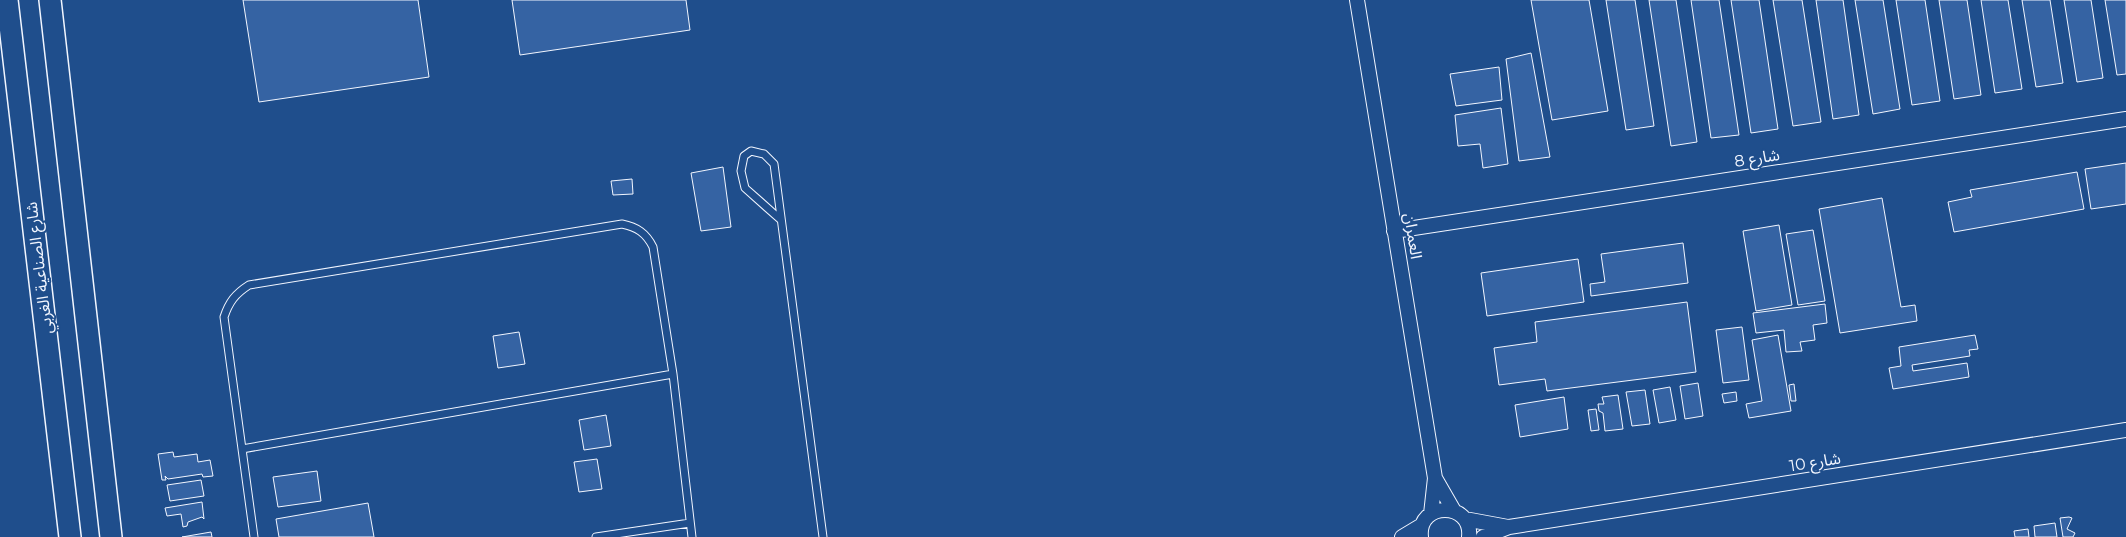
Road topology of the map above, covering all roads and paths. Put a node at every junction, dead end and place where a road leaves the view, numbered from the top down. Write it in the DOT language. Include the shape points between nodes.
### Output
graph roads {
  1 [pos="7,0"];
  2 [pos="50,0"];
  3 [pos="1357,0"];
  4 [pos="2126,119"];
  5 [pos="781,220"];
  6 [pos="1394,231"];
  7 [pos="673,374"];
  8 [pos="2126,430"];
  9 [pos="242,450"];
  10 [pos="1434,478"];
  11 [pos="1431,514"];
  12 [pos="1460,515"];
  13 [pos="690,523"];
  14 [pos="1509,527"];
  15 [pos="1422,531"];
  16 [pos="70,537"];
  17 [pos="112,537"];
  18 [pos="254,537"];
  19 [pos="596,537"];
  20 [pos="692,537"];
  21 [pos="823,537"];
  22 [pos="1402,537"];
  23 [pos="1469,537"];
  24 [pos="1483,537"];
  1 -- 16 [label="main road, شارع الصناعية الغربي"];
  2 -- 17 [label="main road"];
  3 -- 6 [label="street, العمران"];
  4 -- 6 [label="street, شارع 8"];
  5 -- 5 [label="lane" via="774,164 764,154 751,151 744,156 741,171 745,188"];
  5 -- 21 [label="lane"];
  6 -- 10 [label="street, العمران"];
  7 -- 9 [label="lane"];
  7 -- 9 [label="lane" via="653,247 648,238 632,226 622,224 249,285 237,293 224,317"];
  7 -- 13 [label="lane"];
  8 -- 14 [label="street, شارع 10"];
  9 -- 18 [label="lane"];
  10 -- 11 [label="street, العمران"];
  10 -- 12 [label="street, العمران"];
  11 -- 12 [label="street, شارع 10" via="1446,510"];
  11 -- 15 [label="street"];
  12 -- 14 [label="street, شارع 10"];
  12 -- 23 [label="street, العمران" via="1470,530"];
  13 -- 19 [label="lane"];
  13 -- 20 [label="lane"];
  14 -- 24 [label="street, شارع 10"];
  15 -- 22 [label="street"];
}
